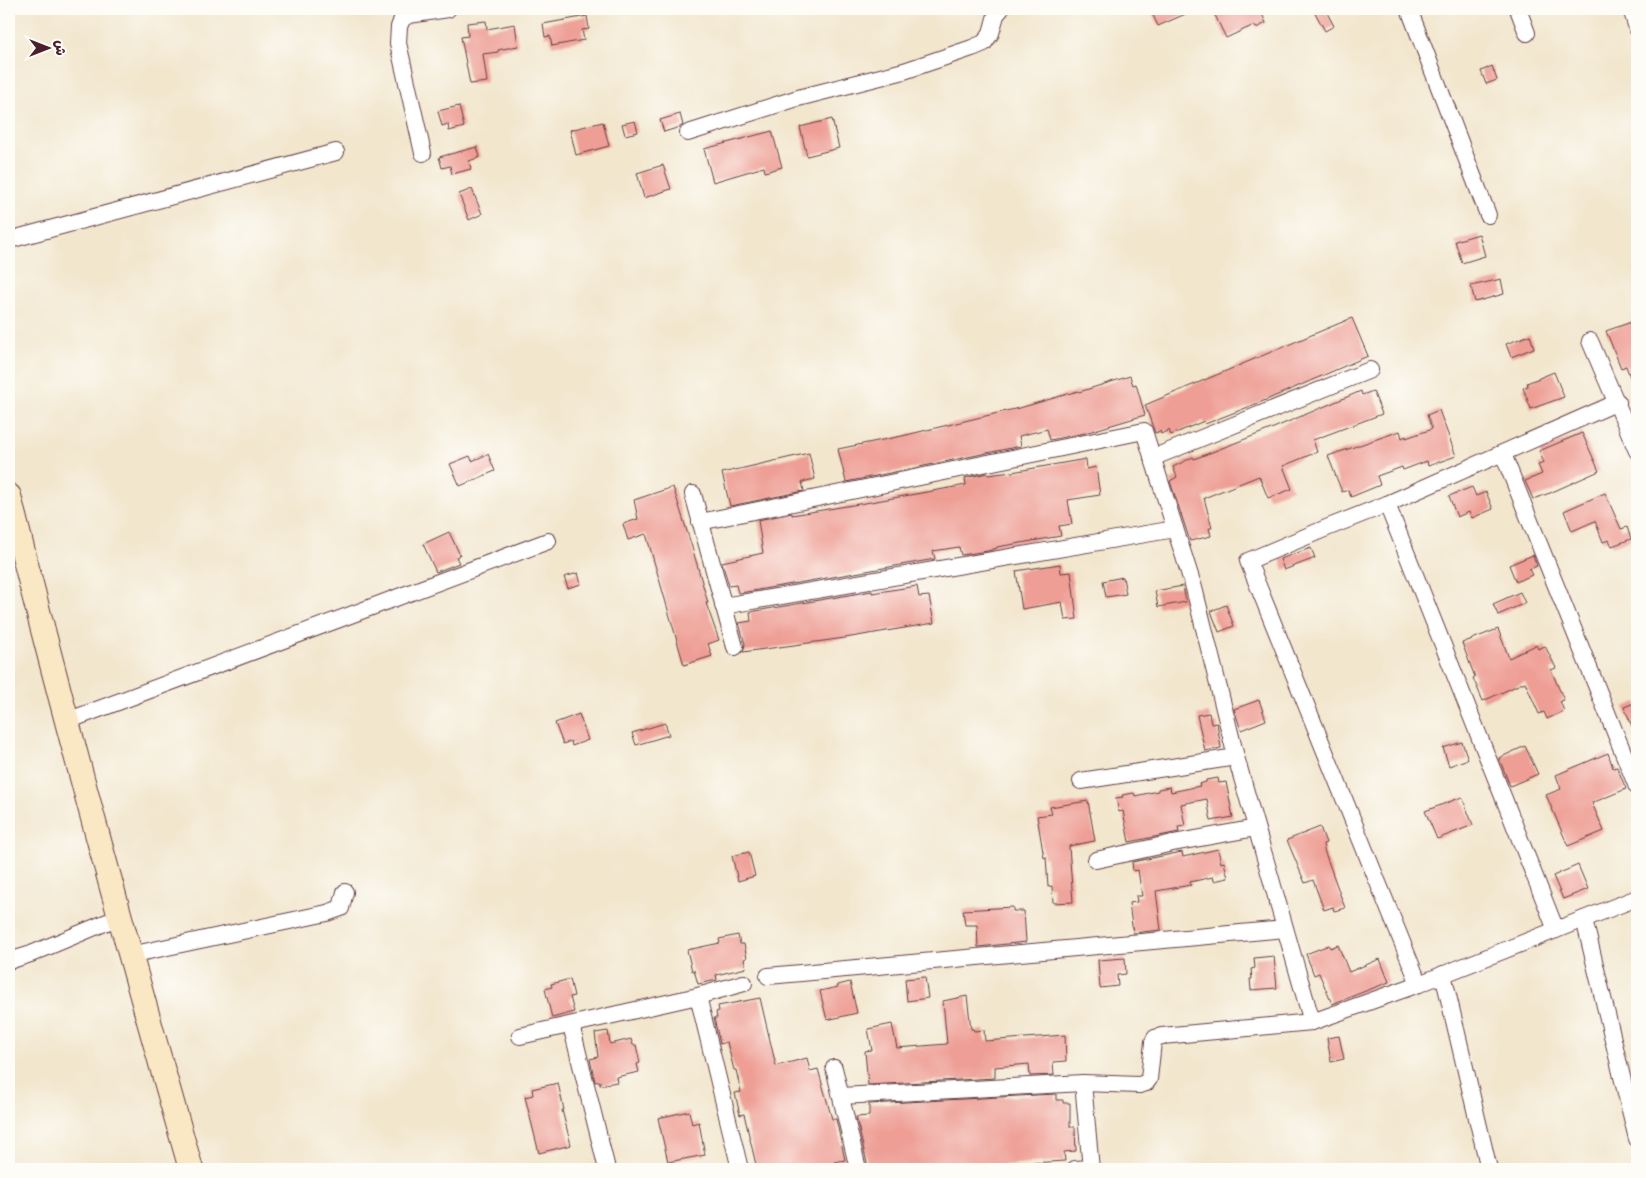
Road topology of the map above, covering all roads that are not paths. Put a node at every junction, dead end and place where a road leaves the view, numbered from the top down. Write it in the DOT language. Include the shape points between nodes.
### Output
graph roads {
  1 [pos="448,9"];
  2 [pos="1001,9"];
  3 [pos="1408,9"];
  4 [pos="1518,9"];
  5 [pos="1631,9"];
  6 [pos="1637,28"];
  7 [pos="1527,33"];
  8 [pos="688,133"];
  9 [pos="336,152"];
  10 [pos="423,153"];
  11 [pos="1488,215"];
  12 [pos="9,240"];
  13 [pos="1590,341"];
  14 [pos="1370,370"];
  15 [pos="1618,402"];
  16 [pos="1637,451"];
  17 [pos="1503,454"];
  18 [pos="1152,458"];
  19 [pos="692,494"];
  20 [pos="9,496"];
  21 [pos="1387,504"];
  22 [pos="700,522"];
  23 [pos="1175,529"];
  24 [pos="548,541"];
  25 [pos="724,606"];
  26 [pos="735,647"];
  27 [pos="67,721"];
  28 [pos="1236,757"];
  29 [pos="1081,781"];
  30 [pos="1637,787"];
  31 [pos="1256,828"];
  32 [pos="1096,860"];
  33 [pos="345,892"];
  34 [pos="1637,898"];
  35 [pos="119,917"];
  36 [pos="1584,919"];
  37 [pos="1285,929"];
  38 [pos="1556,930"];
  39 [pos="130,955"];
  40 [pos="9,961"];
  41 [pos="1443,974"];
  42 [pos="768,976"];
  43 [pos="744,983"];
  44 [pos="1419,984"];
  45 [pos="698,996"];
  46 [pos="1312,1022"];
  47 [pos="571,1024"];
  48 [pos="520,1036"];
  49 [pos="834,1068"];
  50 [pos="1083,1083"];
  51 [pos="840,1096"];
  52 [pos="1637,1139"];
  53 [pos="191,1169"];
  54 [pos="607,1169"];
  55 [pos="740,1169"];
  56 [pos="858,1169"];
  57 [pos="1086,1169"];
  58 [pos="1489,1169"];
  1 -- 10 [label="street" via="409,15 402,19 399,27 398,43"];
  2 -- 8 [label="street" via="984,43 972,48 904,71 798,98"];
  3 -- 11 [label="street"];
  4 -- 7 [label="street"];
  5 -- 6 [label="street"];
  9 -- 12 [label="street"];
  13 -- 15 [label="street"];
  14 -- 18 [label="street"];
  15 -- 16 [label="street"];
  15 -- 17 [label="street"];
  17 -- 21 [label="street"];
  17 -- 30 [label="street"];
  18 -- 22 [label="street" via="1144,432"];
  18 -- 23 [label="street"];
  19 -- 22 [label="street"];
  20 -- 27 [label="main road"];
  21 -- 38 [label="street"];
  21 -- 44 [label="street" via="1248,561"];
  22 -- 25 [label="street"];
  23 -- 25 [label="street"];
  23 -- 28 [label="street" via="1194,588"];
  24 -- 27 [label="street"];
  25 -- 26 [label="street"];
  27 -- 35 [label="main road"];
  28 -- 29 [label="street"];
  28 -- 31 [label="street"];
  31 -- 32 [label="street"];
  31 -- 37 [label="street"];
  33 -- 39 [label="street" via="341,908 327,913"];
  34 -- 36 [label="street"];
  35 -- 39 [label="main road"];
  35 -- 40 [label="street"];
  36 -- 38 [label="street"];
  36 -- 52 [label="street"];
  37 -- 42 [label="street"];
  37 -- 46 [label="street"];
  38 -- 41 [label="street"];
  39 -- 53 [label="main road"];
  41 -- 44 [label="street"];
  41 -- 58 [label="street"];
  43 -- 45 [label="street"];
  44 -- 46 [label="street"];
  45 -- 47 [label="street"];
  45 -- 55 [label="street"];
  46 -- 50 [label="street" via="1162,1036 1153,1042 1146,1083"];
  47 -- 48 [label="street"];
  47 -- 54 [label="street"];
  49 -- 51 [label="street"];
  50 -- 51 [label="street"];
  50 -- 57 [label="street"];
  51 -- 56 [label="street"];
}
